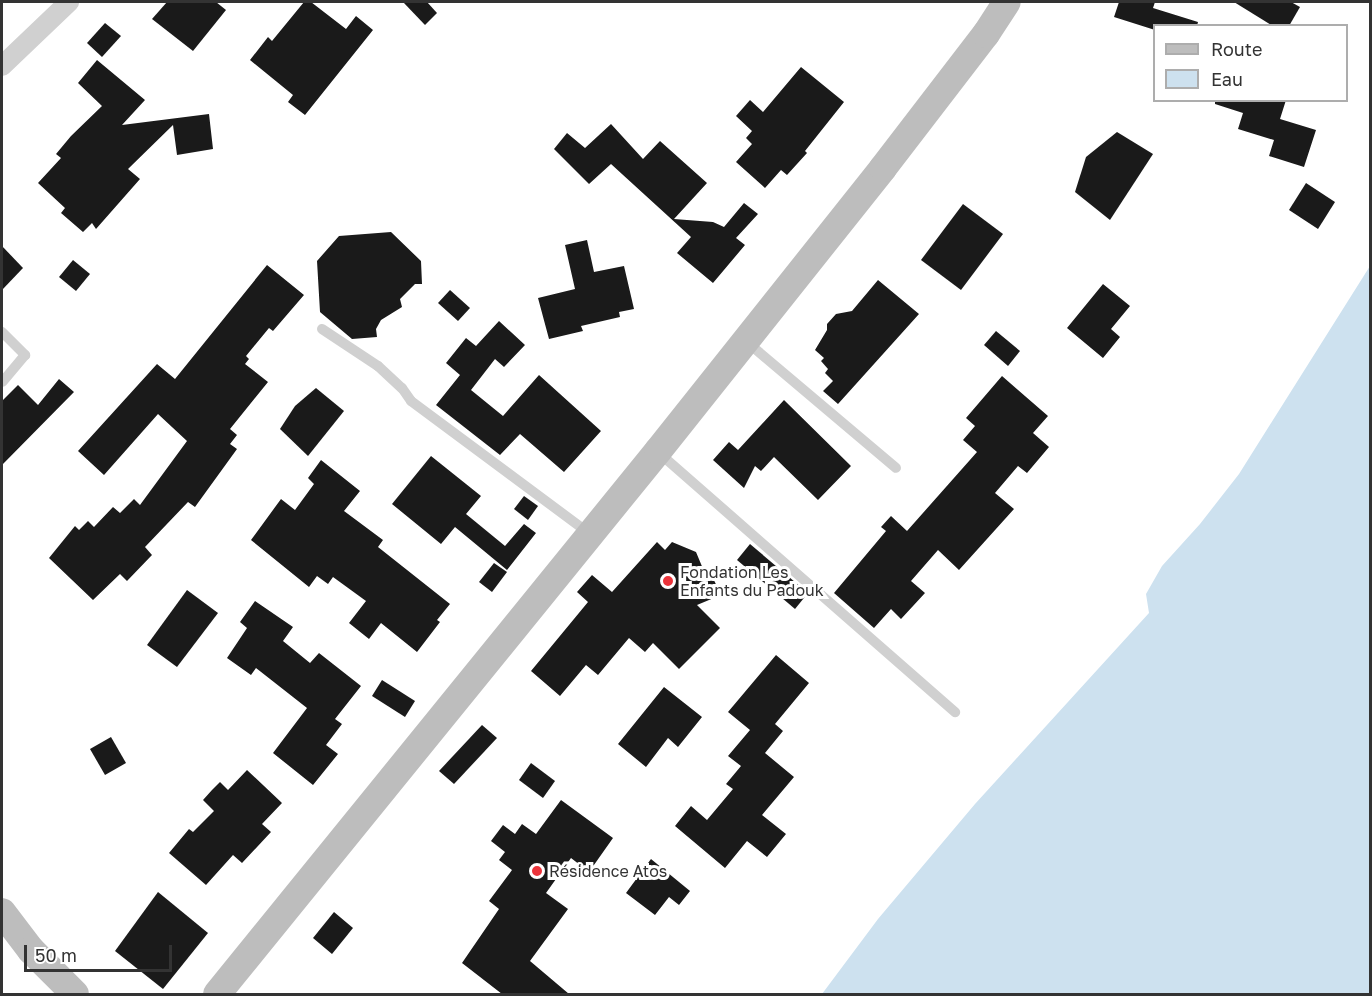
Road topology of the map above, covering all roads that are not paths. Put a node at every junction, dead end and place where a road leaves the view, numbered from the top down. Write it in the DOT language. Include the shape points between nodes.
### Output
graph roads {
  1 [pos="69,2"];
  2 [pos="1007,2"];
  3 [pos="2,66"];
  4 [pos="322,329"];
  5 [pos="2,332"];
  6 [pos="745,340"];
  7 [pos="2,382"];
  8 [pos="658,452"];
  9 [pos="896,468"];
  10 [pos="590,534"];
  11 [pos="955,712"];
  12 [pos="2,912"];
  13 [pos="75,994"];
  14 [pos="218,994"];
  1 -- 3 [label="street"];
  2 -- 6 [label="main road" via="883,168"];
  4 -- 10 [label="lane" via="378,366 411,401"];
  5 -- 7 [label="lane" via="25,355"];
  6 -- 8 [label="main road"];
  6 -- 9 [label="lane"];
  8 -- 10 [label="main road"];
  8 -- 11 [label="lane"];
  10 -- 14 [label="main road"];
  12 -- 13 [label="main road" via="31,950"];
}
